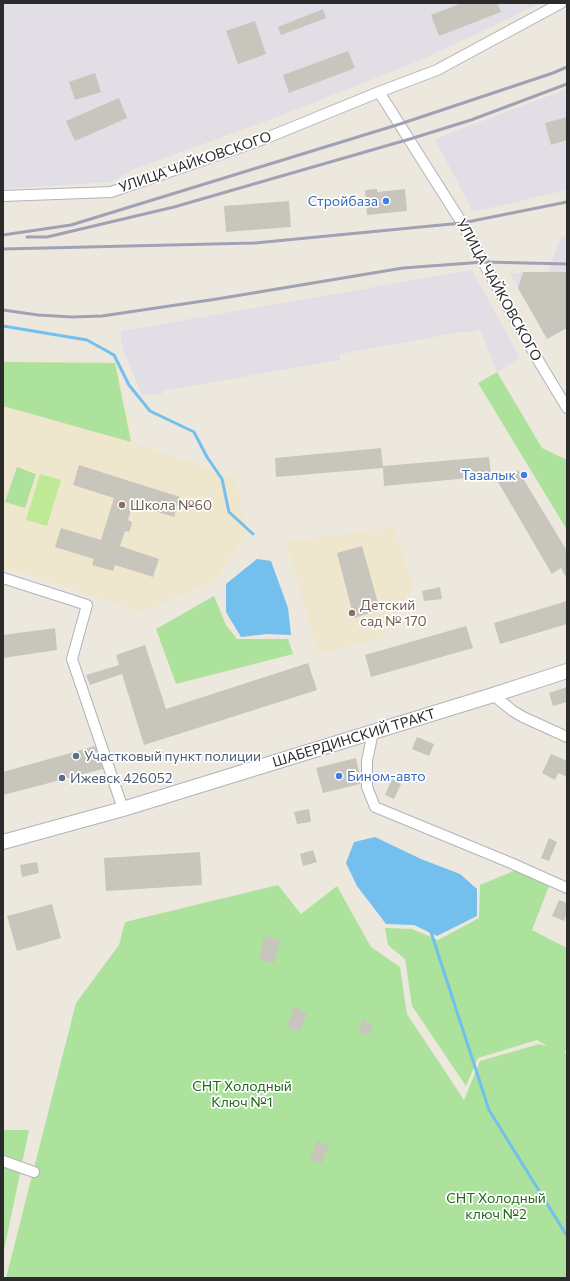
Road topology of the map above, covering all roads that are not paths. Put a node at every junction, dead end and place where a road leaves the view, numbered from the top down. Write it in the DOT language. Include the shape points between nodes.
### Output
graph roads {
  1 [pos="561,3"];
  2 [pos="379,92"];
  3 [pos="3,196"];
  4 [pos="567,408"];
  5 [pos="3,578"];
  6 [pos="567,671"];
  7 [pos="493,695"];
  8 [pos="373,732"];
  9 [pos="567,737"];
  10 [pos="123,809"];
  11 [pos="3,842"];
  12 [pos="567,888"];
  13 [pos="3,1161"];
  14 [pos="34,1172"];
  1 -- 2 [label="street, УЛИЦА ЧАЙКОВСКОГО" via="437,70"];
  2 -- 3 [label="street, УЛИЦА ЧАЙКОВСКОГО" via="264,139 111,192"];
  2 -- 4 [label="street, УЛИЦА ЧАЙКОВСКОГО" via="462,223"];
  5 -- 10 [label="street" via="87,605 72,659"];
  6 -- 7 [label="main road, ШАБЕРДИНСКИЙ ТРАКТ"];
  7 -- 8 [label="main road, ШАБЕРДИНСКИЙ ТРАКТ"];
  7 -- 9 [label="street" via="523,717"];
  8 -- 10 [label="main road, ШАБЕРДИНСКИЙ ТРАКТ"];
  8 -- 12 [label="street" via="367,761 367,787 375,807"];
  10 -- 11 [label="main road, ШАБЕРДИНСКИЙ ТРАКТ"];
  13 -- 14 [label="street"];
}
